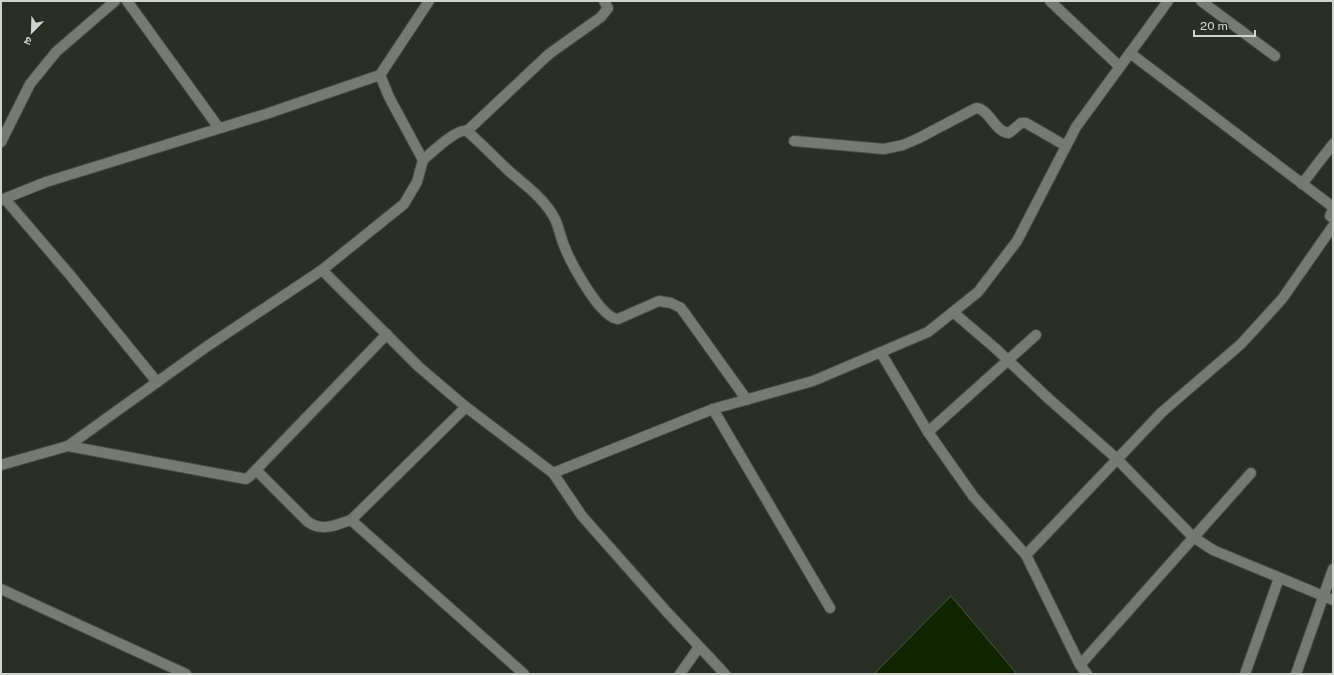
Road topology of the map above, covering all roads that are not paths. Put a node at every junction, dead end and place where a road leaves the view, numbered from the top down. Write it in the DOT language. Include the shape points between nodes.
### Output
graph roads {
  1 [pos="115,1"];
  2 [pos="127,1"];
  3 [pos="429,1"];
  4 [pos="604,1"];
  5 [pos="1050,1"];
  6 [pos="1168,1"];
  7 [pos="1201,1"];
  8 [pos="1130,53"];
  9 [pos="1275,56"];
  10 [pos="1119,66"];
  11 [pos="380,74"];
  12 [pos="219,128"];
  13 [pos="468,131"];
  14 [pos="794,141"];
  15 [pos="1,142"];
  16 [pos="1333,144"];
  17 [pos="1066,146"];
  18 [pos="423,160"];
  19 [pos="1302,184"];
  20 [pos="3,199"];
  21 [pos="1333,208"];
  22 [pos="1333,218"];
  23 [pos="1333,226"];
  24 [pos="322,270"];
  25 [pos="953,312"];
  26 [pos="387,334"];
  27 [pos="1036,335"];
  28 [pos="881,353"];
  29 [pos="1008,361"];
  30 [pos="157,382"];
  31 [pos="747,400"];
  32 [pos="466,407"];
  33 [pos="713,409"];
  34 [pos="928,432"];
  35 [pos="68,446"];
  36 [pos="1116,458"];
  37 [pos="1,465"];
  38 [pos="256,470"];
  39 [pos="553,473"];
  40 [pos="1251,473"];
  41 [pos="351,520"];
  42 [pos="1194,537"];
  43 [pos="1026,555"];
  44 [pos="1333,569"];
  45 [pos="1279,578"];
  46 [pos="1,589"];
  47 [pos="1323,596"];
  48 [pos="1333,600"];
  49 [pos="830,608"];
  50 [pos="699,647"];
  51 [pos="1080,665"];
  52 [pos="186,674"];
  53 [pos="524,674"];
  54 [pos="680,674"];
  55 [pos="725,674"];
  56 [pos="1087,674"];
  57 [pos="1245,674"];
  58 [pos="1296,674"];
  1 -- 15 [label="street" via="56,52 30,84"];
  2 -- 12 [label="street"];
  3 -- 11 [label="street"];
  4 -- 13 [label="street" via="608,8 601,17 549,54"];
  5 -- 10 [label="street"];
  6 -- 8 [label="street"];
  7 -- 9 [label="street"];
  8 -- 10 [label="street"];
  8 -- 19 [label="street"];
  10 -- 17 [label="street" via="1076,127"];
  11 -- 12 [label="street"];
  11 -- 18 [label="street" via="389,97"];
  12 -- 20 [label="street" via="46,182"];
  13 -- 18 [label="street" via="456,132"];
  13 -- 31 [label="street" via="537,194 555,220 564,247 577,273 606,314 618,319 659,301 681,308"];
  14 -- 17 [label="street" via="884,149 919,138 976,108 982,110 1003,132 1009,134 1021,123 1030,124"];
  16 -- 19 [label="street"];
  17 -- 25 [label="street" via="1017,241 978,292"];
  18 -- 24 [label="street" via="417,182 404,204"];
  19 -- 21 [label="street"];
  20 -- 30 [label="street" via="75,281"];
  21 -- 22 [label="street" via="1330,216"];
  23 -- 36 [label="street" via="1282,300 1241,344 1162,412"];
  24 -- 26 [label="street"];
  24 -- 30 [label="street"];
  25 -- 28 [label="street" via="928,332"];
  25 -- 29 [label="street"];
  26 -- 32 [label="street" via="419,367"];
  26 -- 38 [label="street"];
  27 -- 29 [label="street"];
  28 -- 31 [label="street" via="813,380"];
  28 -- 34 [label="street"];
  29 -- 34 [label="street"];
  29 -- 36 [label="street"];
  30 -- 35 [label="street"];
  31 -- 33 [label="street"];
  32 -- 39 [label="street"];
  32 -- 41 [label="street"];
  33 -- 39 [label="street"];
  33 -- 49 [label="street"];
  34 -- 43 [label="street" via="973,496"];
  35 -- 37 [label="street"];
  35 -- 38 [label="street" via="236,478 246,479"];
  36 -- 42 [label="street"];
  36 -- 43 [label="street"];
  38 -- 41 [label="street" via="316,528 326,528"];
  39 -- 50 [label="street" via="582,516"];
  40 -- 42 [label="street"];
  41 -- 53 [label="street"];
  42 -- 45 [label="street" via="1213,550"];
  42 -- 51 [label="street"];
  43 -- 51 [label="street"];
  44 -- 47 [label="street"];
  45 -- 47 [label="street"];
  45 -- 57 [label="street"];
  46 -- 52 [label="street"];
  47 -- 48 [label="street"];
  47 -- 58 [label="street"];
  50 -- 54 [label="street"];
  50 -- 55 [label="street"];
  51 -- 56 [label="street"];
}
